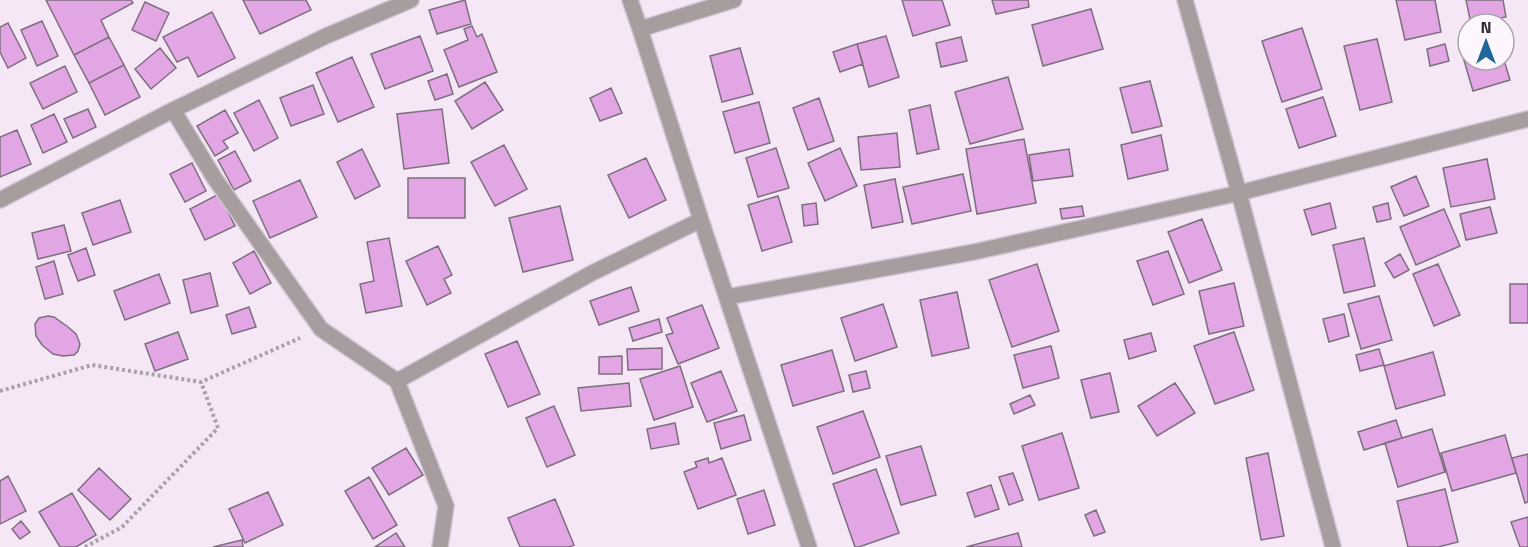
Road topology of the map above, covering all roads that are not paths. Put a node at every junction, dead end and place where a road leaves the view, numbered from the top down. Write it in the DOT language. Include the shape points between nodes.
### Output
graph roads {
  1 [pos="411,0"];
  2 [pos="630,0"];
  3 [pos="734,0"];
  4 [pos="1185,0"];
  5 [pos="640,29"];
  6 [pos="173,110"];
  7 [pos="1528,118"];
  8 [pos="1239,194"];
  9 [pos="0,200"];
  10 [pos="701,220"];
  11 [pos="727,297"];
  12 [pos="397,381"];
  13 [pos="803,545"];
  14 [pos="440,547"];
  15 [pos="1334,547"];
  1 -- 6 [label="street"];
  2 -- 5 [label="street"];
  3 -- 5 [label="street"];
  4 -- 8 [label="street"];
  5 -- 10 [label="street"];
  6 -- 9 [label="street"];
  6 -- 12 [label="street" via="215,180 321,329"];
  7 -- 8 [label="street"];
  8 -- 11 [label="street" via="974,252"];
  8 -- 15 [label="street"];
  10 -- 11 [label="street"];
  10 -- 12 [label="street" via="592,273"];
  11 -- 13 [label="street"];
  12 -- 14 [label="street" via="446,506"];
}
